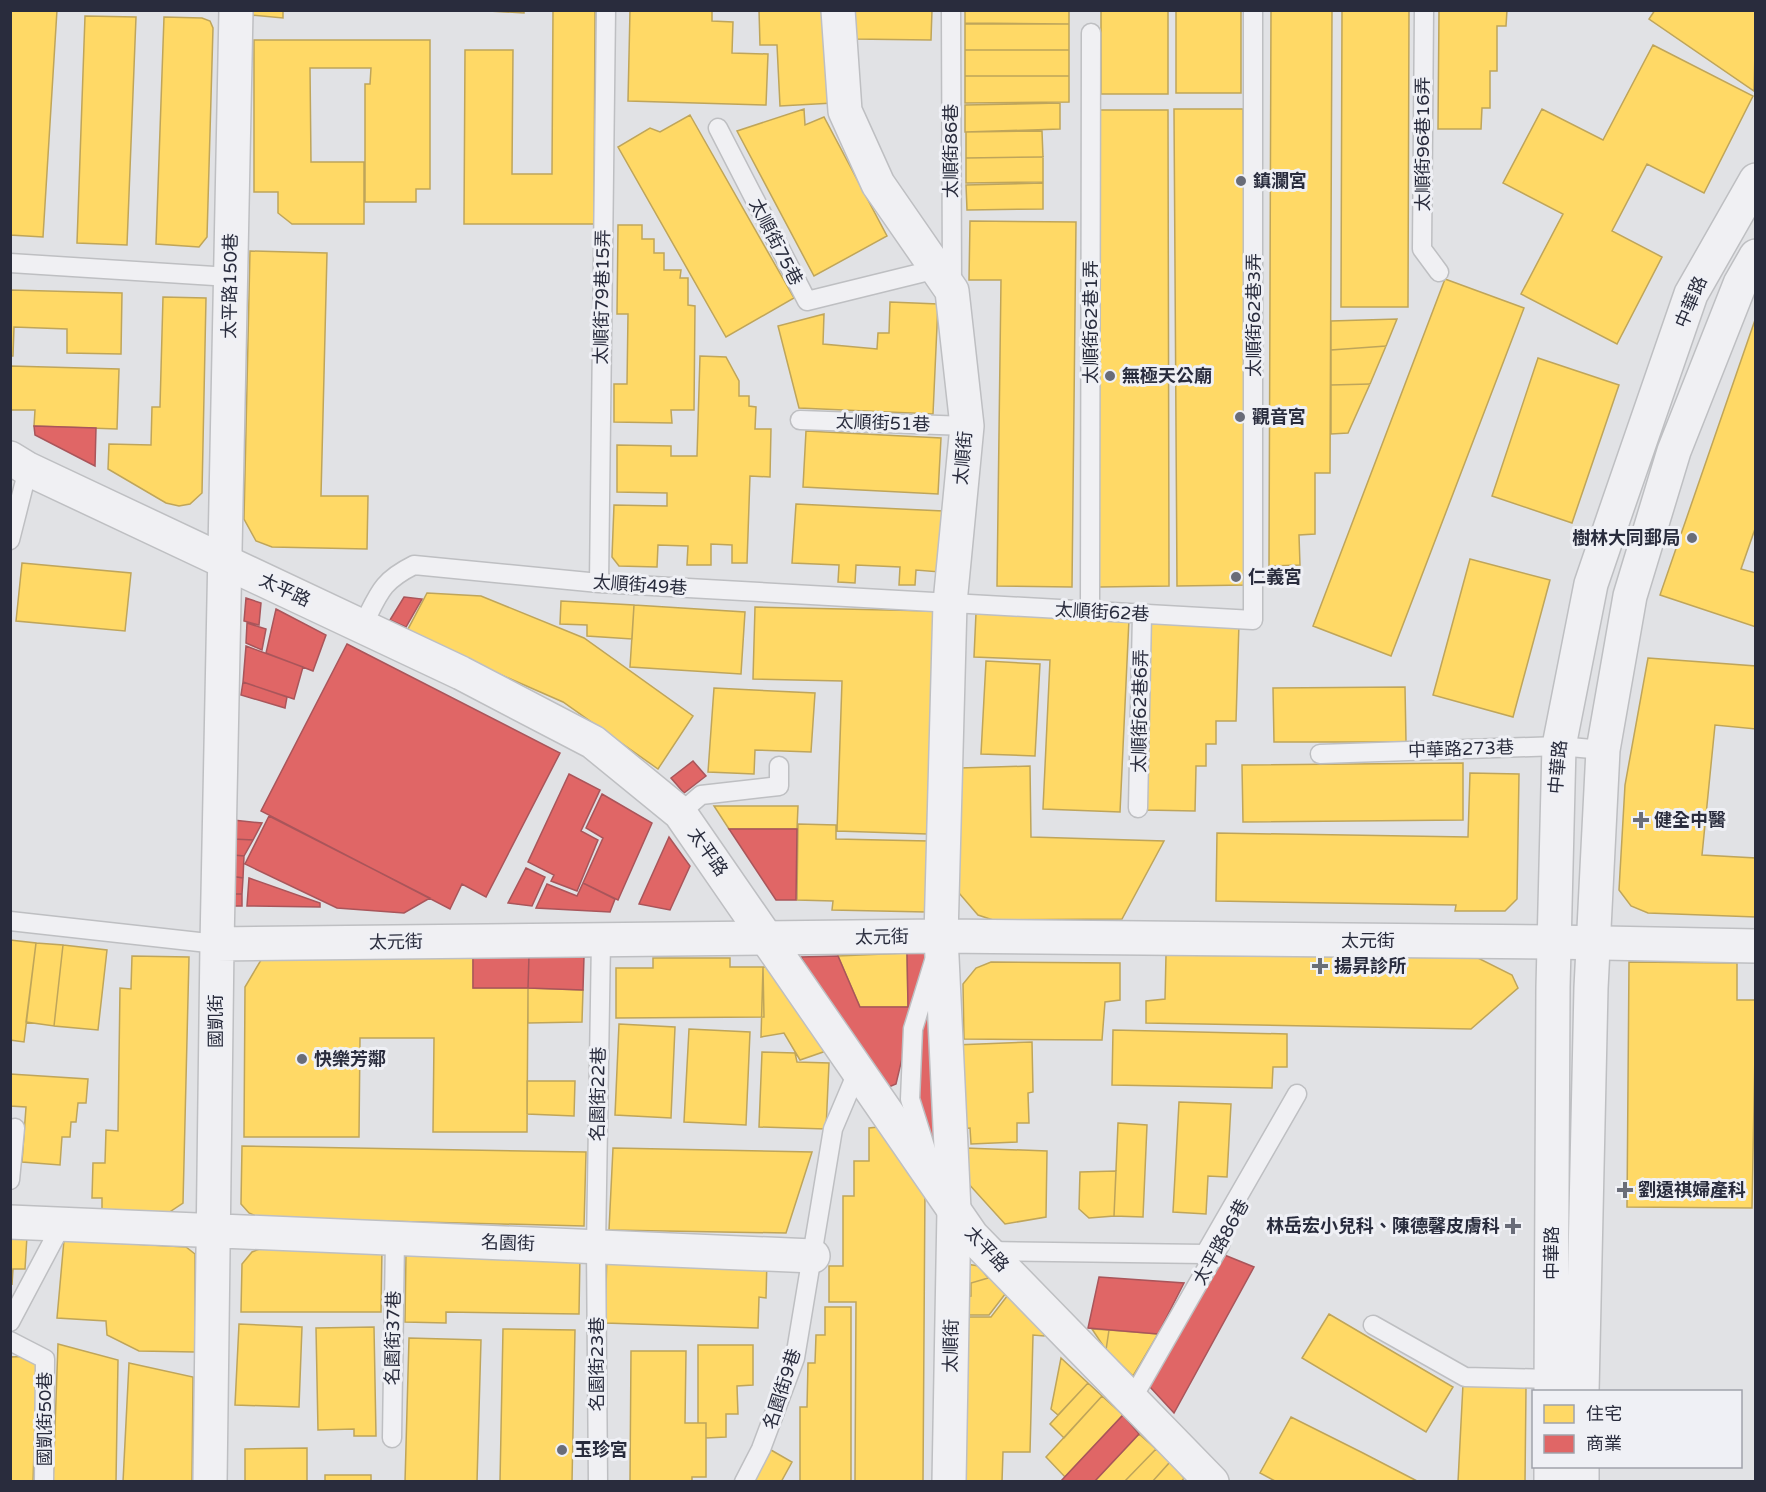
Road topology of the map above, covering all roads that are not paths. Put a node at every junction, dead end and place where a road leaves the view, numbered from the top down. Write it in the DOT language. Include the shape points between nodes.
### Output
graph roads {
  1 [pos="236,10"];
  2 [pos="606,10"];
  3 [pos="838,10"];
  4 [pos="951,10"];
  5 [pos="1253,10"];
  6 [pos="1424,10"];
  7 [pos="1091,33"];
  8 [pos="718,128"];
  9 [pos="1755,180"];
  10 [pos="1755,256"];
  11 [pos="10,262"];
  12 [pos="1440,272"];
  13 [pos="230,277"];
  14 [pos="944,280"];
  15 [pos="800,420"];
  16 [pos="966,426"];
  17 [pos="19,463"];
  18 [pos="10,540"];
  19 [pos="225,561"];
  20 [pos="599,583"];
  21 [pos="950,603"];
  22 [pos="1090,611"];
  23 [pos="1142,614"];
  24 [pos="1253,620"];
  25 [pos="362,627"];
  26 [pos="1559,746"];
  27 [pos="1603,750"];
  28 [pos="1320,754"];
  29 [pos="778,766"];
  30 [pos="1138,808"];
  31 [pos="680,813"];
  32 [pos="10,921"];
  33 [pos="941,936"];
  34 [pos="768,938"];
  35 [pos="601,940"];
  36 [pos="1553,942"];
  37 [pos="1593,942"];
  38 [pos="217,944"];
  39 [pos="1755,946"];
  40 [pos="858,1070"];
  41 [pos="15,1128"];
  42 [pos="10,1180"];
  43 [pos="945,1197"];
  44 [pos="10,1221"];
  45 [pos="62,1224"];
  46 [pos="214,1230"];
  47 [pos="395,1238"];
  48 [pos="596,1247"];
  49 [pos="988,1251"];
  50 [pos="813,1256"];
  51 [pos="10,1322"];
  52 [pos="1373,1325"];
  53 [pos="10,1341"];
  54 [pos="1551,1385"];
  55 [pos="1582,1390"];
  56 [pos="1132,1399"];
  57 [pos="392,1438"];
  58 [pos="44,1482"];
  59 [pos="210,1482"];
  60 [pos="598,1482"];
  61 [pos="744,1482"];
  62 [pos="949,1482"];
  63 [pos="1212,1482"];
  1 -- 13 [label="street, 太平路150巷"];
  2 -- 20 [label="lane, 太順街79巷15弄"];
  3 -- 14 [label="street, 太順街" via="845,111 878,184"];
  4 -- 14 [label="lane, 太順街86巷"];
  5 -- 24 [label="lane, 太順街62巷3弄"];
  6 -- 12 [label="lane, 太順街96巷16弄" via="1422,249"];
  7 -- 22 [label="lane, 太順街62巷1弄"];
  8 -- 14 [label="lane, 太順街75巷" via="807,301"];
  9 -- 26 [label="street, 中華路" via="1691,294 1621,494 1591,584"];
  10 -- 27 [label="street, 中華路" via="1740,284 1671,462 1630,596"];
  11 -- 13 [label="lane"];
  13 -- 19 [label="street, 太平路150巷"];
  14 -- 16 [label="street, 太順街"];
  15 -- 16 [label="lane, 太順街51巷"];
  16 -- 21 [label="street, 太順街"];
  17 -- 18 [label="lane"];
  17 -- 19 [label="street, 太平路"];
  19 -- 25 [label="street, 太平路"];
  19 -- 38 [label="street, 國凱街"];
  20 -- 21 [label="lane, 太順街49巷"];
  20 -- 25 [label="lane, 太順街49巷" via="414,565 392,576"];
  21 -- 22 [label="lane, 太順街62巷"];
  21 -- 33 [label="street, 太順街"];
  22 -- 23 [label="lane, 太順街62巷"];
  23 -- 24 [label="lane, 太順街62巷"];
  23 -- 30 [label="lane, 太順街62巷6弄"];
  25 -- 31 [label="street, 太平路" via="593,742"];
  26 -- 27 [label="lane, 中華路273巷"];
  26 -- 28 [label="lane, 中華路273巷"];
  26 -- 36 [label="street, 中華路"];
  27 -- 37 [label="street, 中華路"];
  29 -- 31 [label="lane" via="779,786 701,795"];
  31 -- 34 [label="street, 太平路"];
  32 -- 38 [label="lane, 太元街"];
  33 -- 34 [label="street, 太元街"];
  33 -- 36 [label="street, 太元街"];
  33 -- 43 [label="street, 太順街"];
  34 -- 35 [label="street, 太元街"];
  34 -- 40 [label="street, 太平路"];
  35 -- 38 [label="street, 太元街"];
  35 -- 48 [label="lane, 名園街22巷"];
  36 -- 37 [label="street, 太元街"];
  36 -- 54 [label="street, 中華路"];
  37 -- 39 [label="street, 太元街"];
  37 -- 55 [label="street, 中華路"];
  38 -- 46 [label="street, 國凱街"];
  40 -- 43 [label="street, 太平路"];
  40 -- 50 [label="lane" via="833,1129"];
  41 -- 42 [label="lane"];
  43 -- 49 [label="street, 太平路" via="972,1236"];
  43 -- 62 [label="street, 太順街"];
  44 -- 45 [label="street, 名園街"];
  45 -- 46 [label="street, 名園街"];
  45 -- 51 [label="lane"];
  46 -- 47 [label="street, 名園街"];
  46 -- 59 [label="street, 國凱街"];
  47 -- 48 [label="street, 名園街"];
  47 -- 57 [label="lane, 名園街37巷"];
  48 -- 50 [label="street, 名園街"];
  48 -- 60 [label="lane, 名園街23巷"];
  49 -- 56 [label="street, 太平路"];
  49 -- 56 [label="lane, 太平路86巷" via="1205,1254 1303,1089"];
  50 -- 61 [label="lane, 名園街9巷" via="795,1358 761,1449"];
  52 -- 54 [label="lane" via="1465,1377"];
  53 -- 58 [label="lane, 國凱街50巷" via="45,1359"];
  56 -- 63 [label="street, 太平路"];
}
